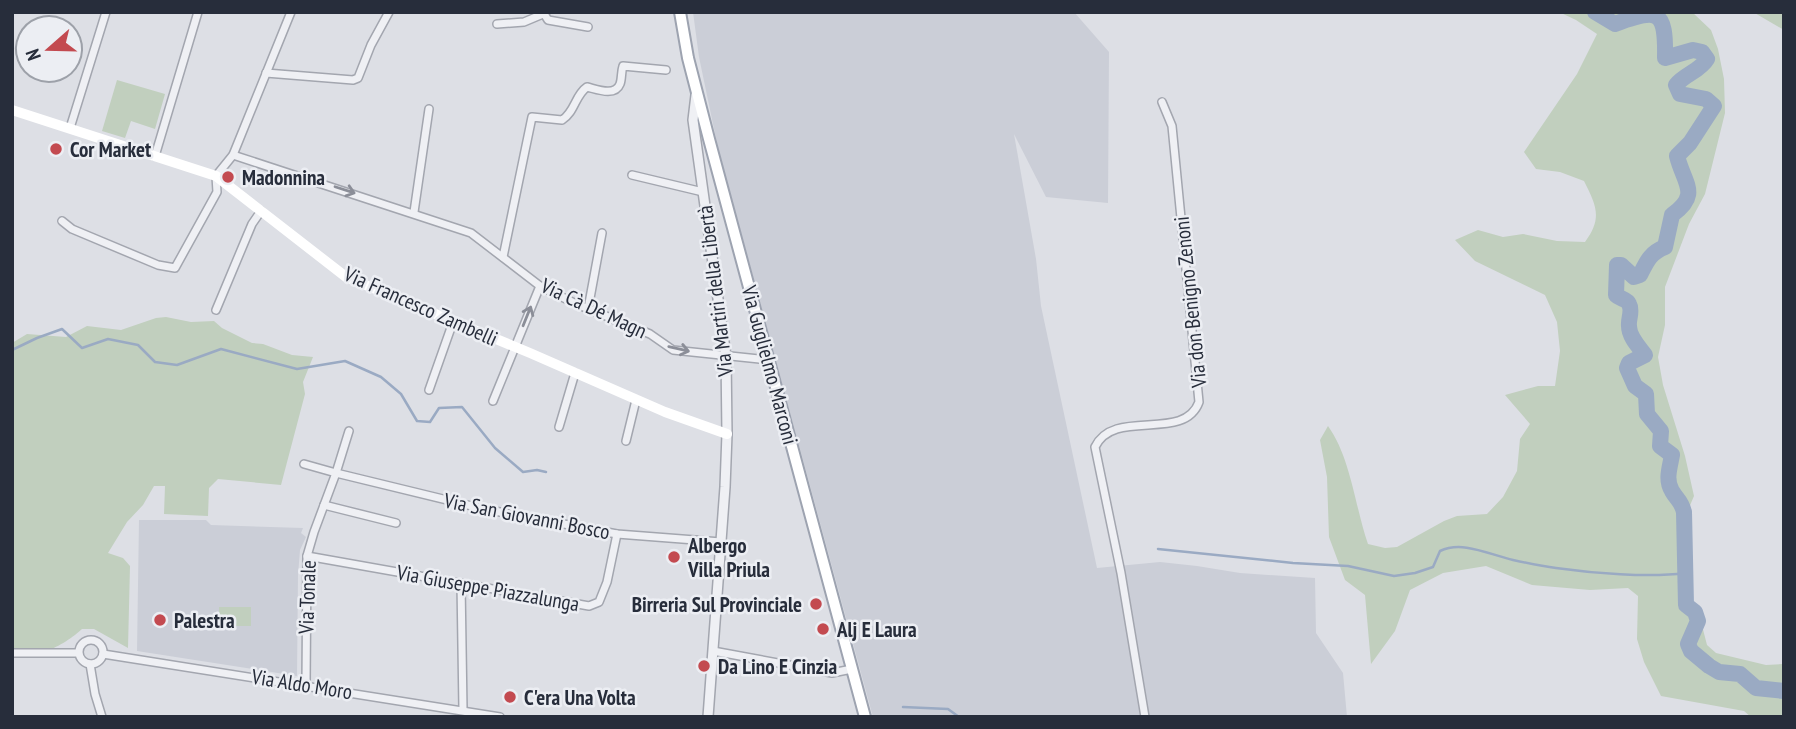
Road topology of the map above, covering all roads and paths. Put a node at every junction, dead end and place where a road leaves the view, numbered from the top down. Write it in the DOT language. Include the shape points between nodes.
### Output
graph roads {
  1 [pos="106,12"];
  2 [pos="198,12"];
  3 [pos="291,12"];
  4 [pos="389,12"];
  5 [pos="680,12"];
  6 [pos="543,13"];
  7 [pos="497,24"];
  8 [pos="588,27"];
  9 [pos="666,70"];
  10 [pos="266,73"];
  11 [pos="696,93"];
  12 [pos="1162,102"];
  13 [pos="429,109"];
  14 [pos="12,110"];
  15 [pos="70,128"];
  16 [pos="709,139"];
  17 [pos="233,155"];
  18 [pos="155,156"];
  19 [pos="698,158"];
  20 [pos="216,176"];
  21 [pos="632,176"];
  22 [pos="703,192"];
  23 [pos="261,211"];
  24 [pos="414,212"];
  25 [pos="62,221"];
  26 [pos="602,233"];
  27 [pos="503,257"];
  28 [pos="540,286"];
  29 [pos="588,309"];
  30 [pos="216,310"];
  31 [pos="453,322"];
  32 [pos="516,347"];
  33 [pos="726,356"];
  34 [pos="768,360"];
  35 [pos="575,373"];
  36 [pos="429,390"];
  37 [pos="636,400"];
  38 [pos="492,401"];
  39 [pos="559,427"];
  40 [pos="349,431"];
  41 [pos="727,435"];
  42 [pos="626,441"];
  43 [pos="304,464"];
  44 [pos="337,473"];
  45 [pos="324,505"];
  46 [pos="396,523"];
  47 [pos="617,534"];
  48 [pos="721,542"];
  49 [pos="307,556"];
  50 [pos="461,583"];
  51 [pos="713,651"];
  52 [pos="12,653"];
  53 [pos="78,653"];
  54 [pos="103,654"];
  55 [pos="90,664"];
  56 [pos="852,668"];
  57 [pos="306,684"];
  58 [pos="463,710"];
  59 [pos="102,717"];
  60 [pos="500,717"];
  61 [pos="708,717"];
  62 [pos="865,717"];
  63 [pos="1145,717"];
  1 -- 15 [label="street"];
  2 -- 18 [label="street"];
  3 -- 10 [label="street"];
  4 -- 10 [label="street" via="358,78"];
  5 -- 11 [label="main road, Via Guglielmo Marconi"];
  6 -- 7 [label="street" via="524,22"];
  6 -- 8 [label="street" via="548,20"];
  9 -- 27 [label="street" via="623,66 616,90 581,90 571,114 562,120 532,117"];
  10 -- 17 [label="street"];
  11 -- 16 [label="main road, Via Guglielmo Marconi"];
  11 -- 19 [label="street, Via Martiri della Libertà"];
  12 -- 63 [label="street, Via don Benigno Zenoni" via="1172,125 1199,402 1196,410 1174,422 1116,428 1095,447"];
  13 -- 24 [label="street"];
  14 -- 15 [label="main road, Via Francesco Zambelli"];
  15 -- 18 [label="main road, Via Francesco Zambelli"];
  16 -- 19 [label="street"];
  16 -- 34 [label="main road, Via Guglielmo Marconi"];
  17 -- 20 [label="street"];
  17 -- 24 [label="street, Via Cà Dé Magn, one-way"];
  18 -- 20 [label="main road, Via Francesco Zambelli"];
  19 -- 22 [label="street, Via Martiri della Libertà"];
  20 -- 23 [label="main road, Via Francesco Zambelli"];
  20 -- 25 [label="street" via="217,192 175,268 158,265"];
  21 -- 22 [label="street"];
  22 -- 33 [label="street, Via Martiri della Libertà"];
  23 -- 30 [label="street"];
  23 -- 31 [label="main road, Via Francesco Zambelli" via="346,277"];
  24 -- 27 [label="street, Via Cà Dé Magn" via="471,233"];
  26 -- 29 [label="street"];
  27 -- 28 [label="street, Via Cà Dé Magn"];
  28 -- 29 [label="street, Via Cà Dé Magn"];
  32 -- 28 [label="street, one-way"];
  29 -- 33 [label="street, Via Cà Dé Magn, one-way" via="650,334 673,350"];
  31 -- 32 [label="main road, Via Francesco Zambelli"];
  31 -- 36 [label="street"];
  32 -- 35 [label="main road, Via Francesco Zambelli"];
  32 -- 38 [label="street"];
  33 -- 34 [label="street, Via Cà Dé Magn"];
  33 -- 41 [label="street, Via Martiri della Libertà"];
  34 -- 56 [label="main road, Via Guglielmo Marconi"];
  35 -- 37 [label="main road, Via Francesco Zambelli"];
  35 -- 39 [label="street"];
  37 -- 41 [label="main road, Via Francesco Zambelli"];
  37 -- 42 [label="street"];
  40 -- 44 [label="street"];
  41 -- 48 [label="street, Via Martiri della Libertà"];
  43 -- 44 [label="street, Via San Giovanni Bosco"];
  44 -- 45 [label="street, Via Tonale"];
  44 -- 47 [label="street, Via San Giovanni Bosco" via="484,509"];
  45 -- 46 [label="street"];
  45 -- 49 [label="street, Via Tonale"];
  47 -- 48 [label="street, Via San Giovanni Bosco"];
  47 -- 50 [label="street, Via Giuseppe Piazzalunga" via="607,582 599,601 589,606"];
  48 -- 51 [label="street, Via Martiri della Libertà"];
  49 -- 50 [label="street, Via Giuseppe Piazzalunga"];
  49 -- 57 [label="street, Via Tonale"];
  50 -- 58 [label="street"];
  51 -- 56 [label="street" via="832,673"];
  51 -- 61 [label="street, Via Martiri della Libertà"];
  52 -- 53 [label="street, Via Aldo Moro"];
  53 -- 54 [label="street, Via Aldo Moro" via="80,645 91,639 99,642"];
  53 -- 55 [label="street"];
  54 -- 55 [label="street"];
  54 -- 57 [label="street, Via Aldo Moro"];
  55 -- 59 [label="street"];
  56 -- 62 [label="main road, Via Guglielmo Marconi"];
  57 -- 58 [label="street, Via Aldo Moro"];
  58 -- 60 [label="street, Via Aldo Moro"];
}
